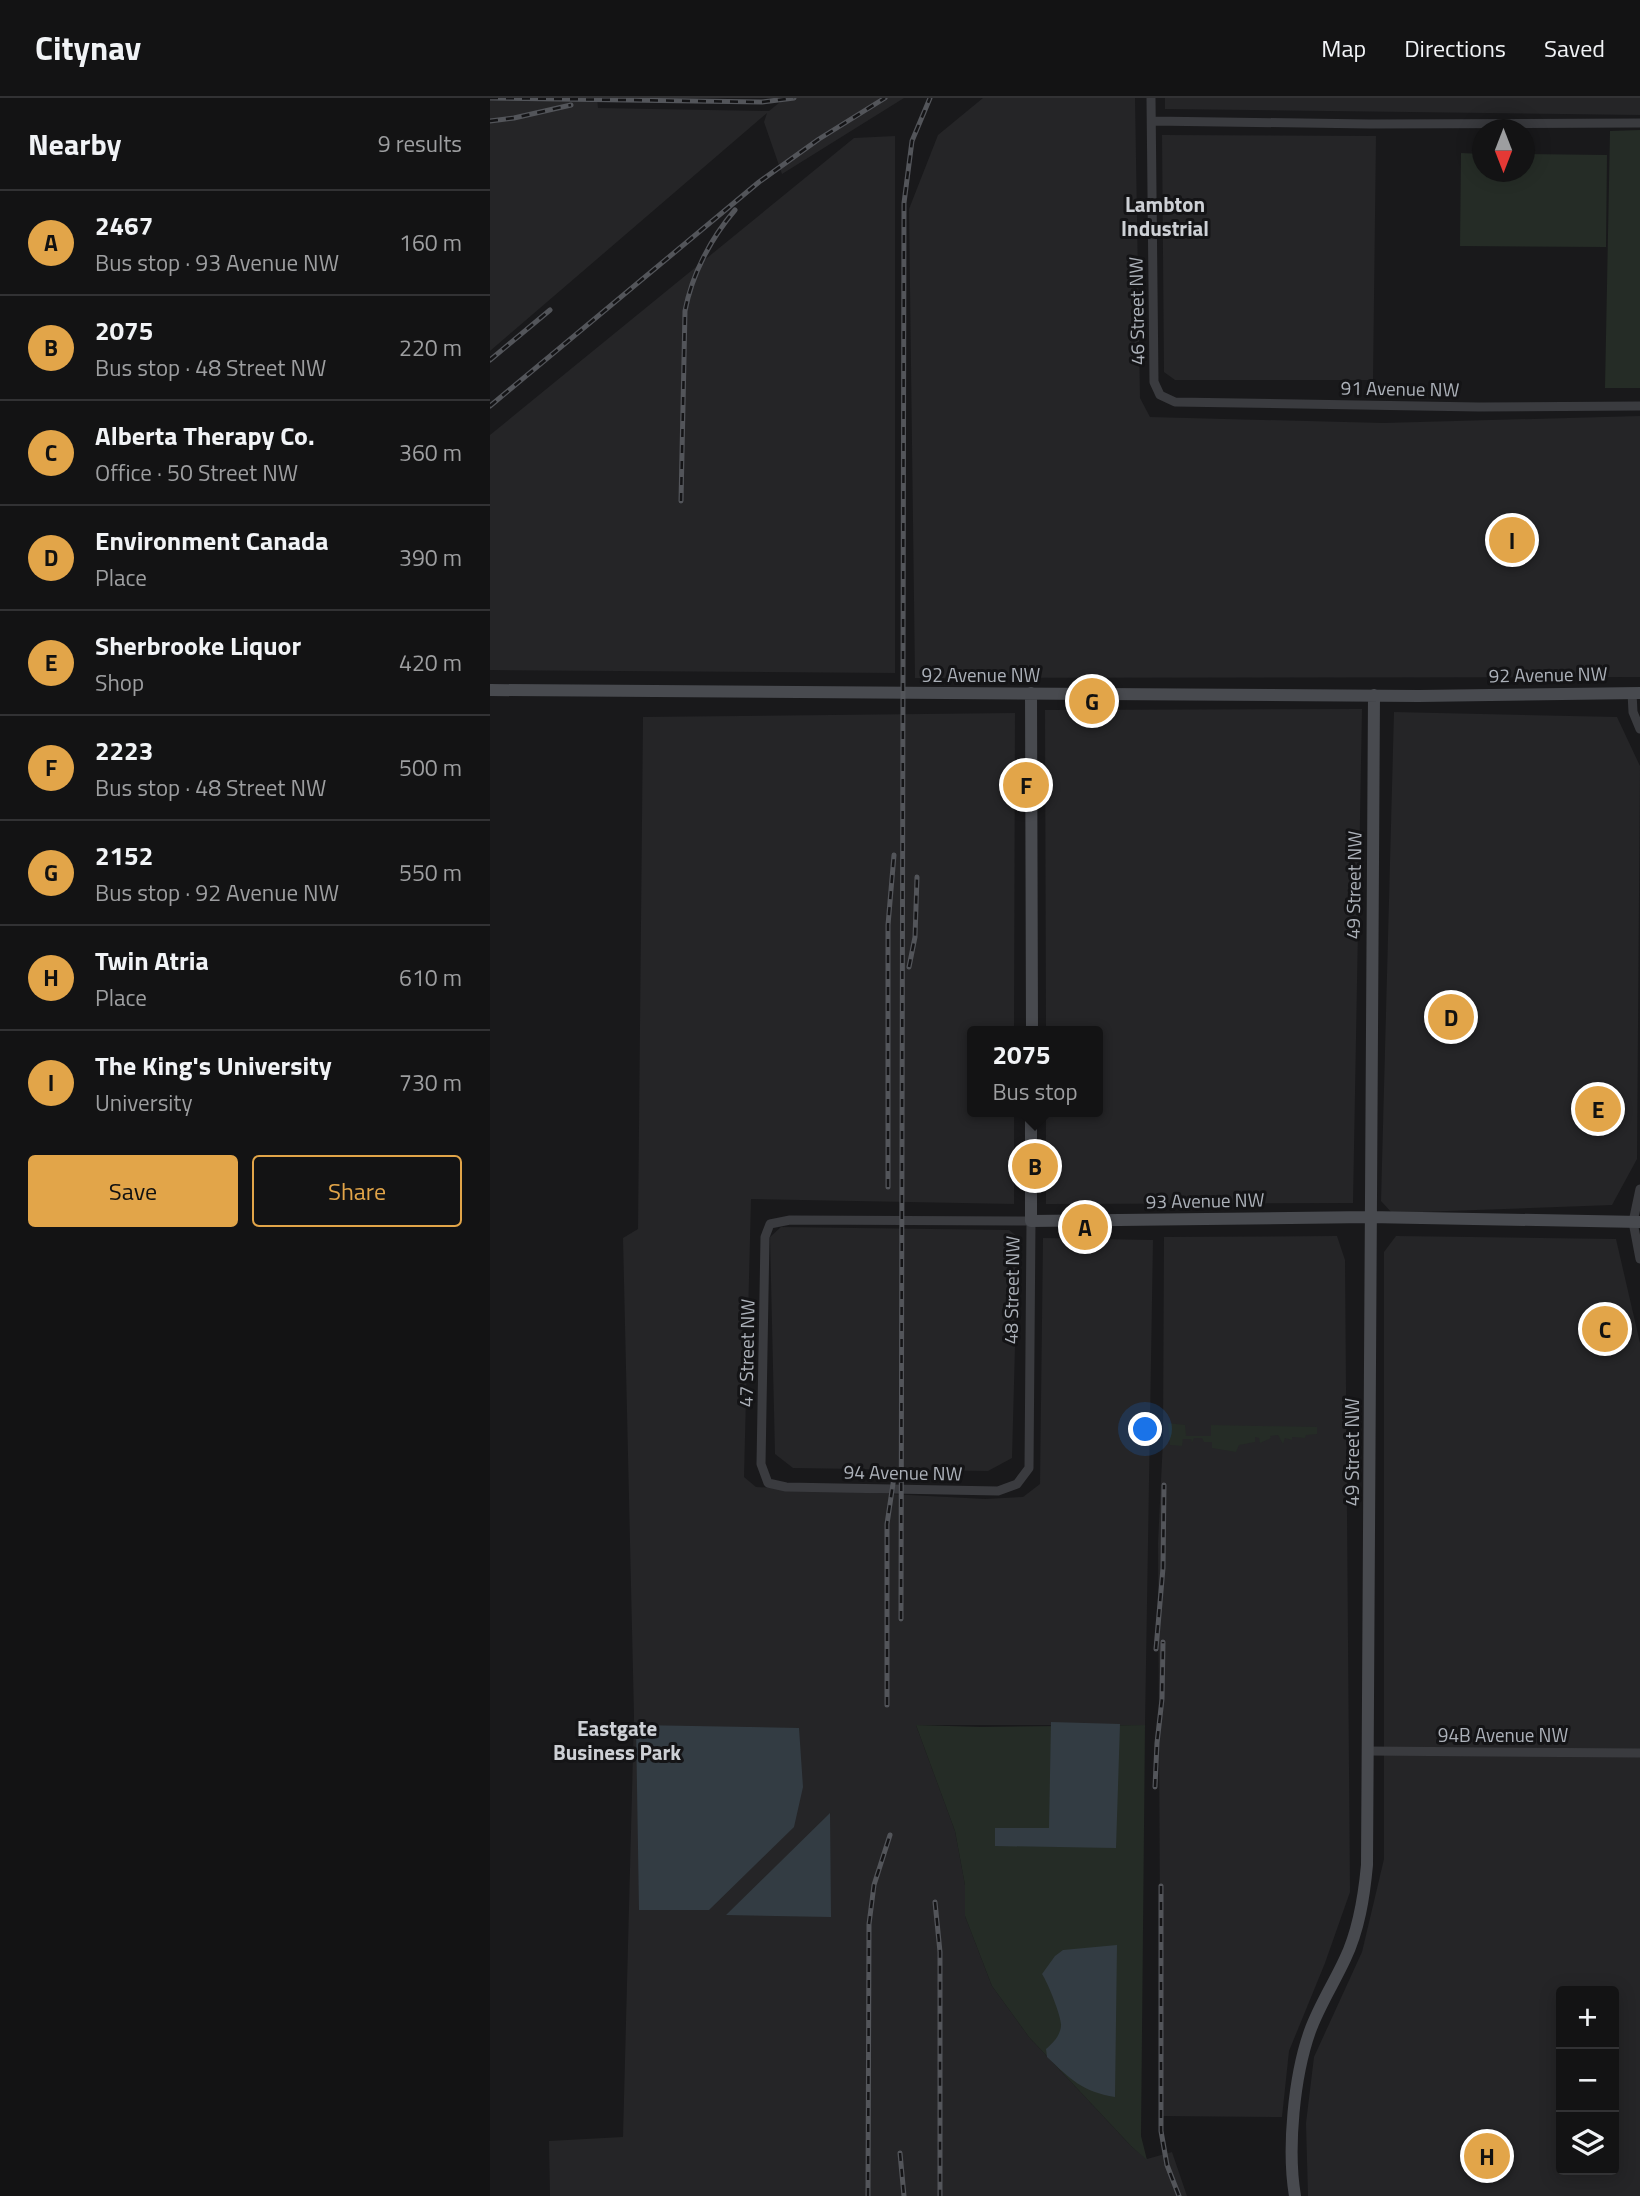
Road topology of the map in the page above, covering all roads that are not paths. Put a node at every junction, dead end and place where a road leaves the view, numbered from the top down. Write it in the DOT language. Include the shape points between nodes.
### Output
graph roads {
  1 [pos="1151,98"];
  2 [pos="1152,121"];
  3 [pos="1640,123"];
  4 [pos="1160,395"];
  5 [pos="1640,406"];
  6 [pos="490,690"];
  7 [pos="1031,693"];
  8 [pos="1636,693"];
  9 [pos="1374,695"];
  10 [pos="1640,729"];
  11 [pos="1032,1026"];
  12 [pos="1031,1117"];
  13 [pos="1640,1189"];
  14 [pos="1369,1217"];
  15 [pos="1031,1221"];
  16 [pos="1636,1222"];
  17 [pos="770,1224"];
  18 [pos="1640,1259"];
  19 [pos="1028,1468"];
  20 [pos="768,1483"];
  21 [pos="1367,1751"];
  22 [pos="1640,1753"];
  23 [pos="1295,2196"];
  1 -- 2 [label="street, 46 Street NW"];
  2 -- 3 [label="street"];
  2 -- 4 [label="street, 46 Street NW" via="1154,382"];
  4 -- 5 [label="street, 91 Avenue NW" via="1175,402"];
  6 -- 7 [label="street, 92 Avenue NW"];
  7 -- 9 [label="street, 92 Avenue NW"];
  7 -- 11 [label="street"];
  8 -- 9 [label="street, 92 Avenue NW"];
  8 -- 10 [label="street" via="1633,712"];
  9 -- 14 [label="street, 49 Street NW"];
  12 -- 15 [label="street, 48 Street NW"];
  13 -- 16 [label="street"];
  14 -- 15 [label="street, 93 Avenue NW"];
  14 -- 16 [label="street, 93 Avenue NW"];
  14 -- 21 [label="street, 49 Street NW"];
  15 -- 17 [label="street, 93 Avenue NW" via="790,1220"];
  15 -- 19 [label="street, 48 Street NW"];
  16 -- 18 [label="street"];
  17 -- 20 [label="street, 47 Street NW" via="765,1237 761,1464"];
  19 -- 20 [label="street, 94 Avenue NW" via="1017,1484 998,1491"];
  21 -- 22 [label="street, 94B Avenue NW"];
  21 -- 23 [label="street, 49 Street NW" via="1364,1891 1352,1941 1301,2059 1294,2125"];
}
